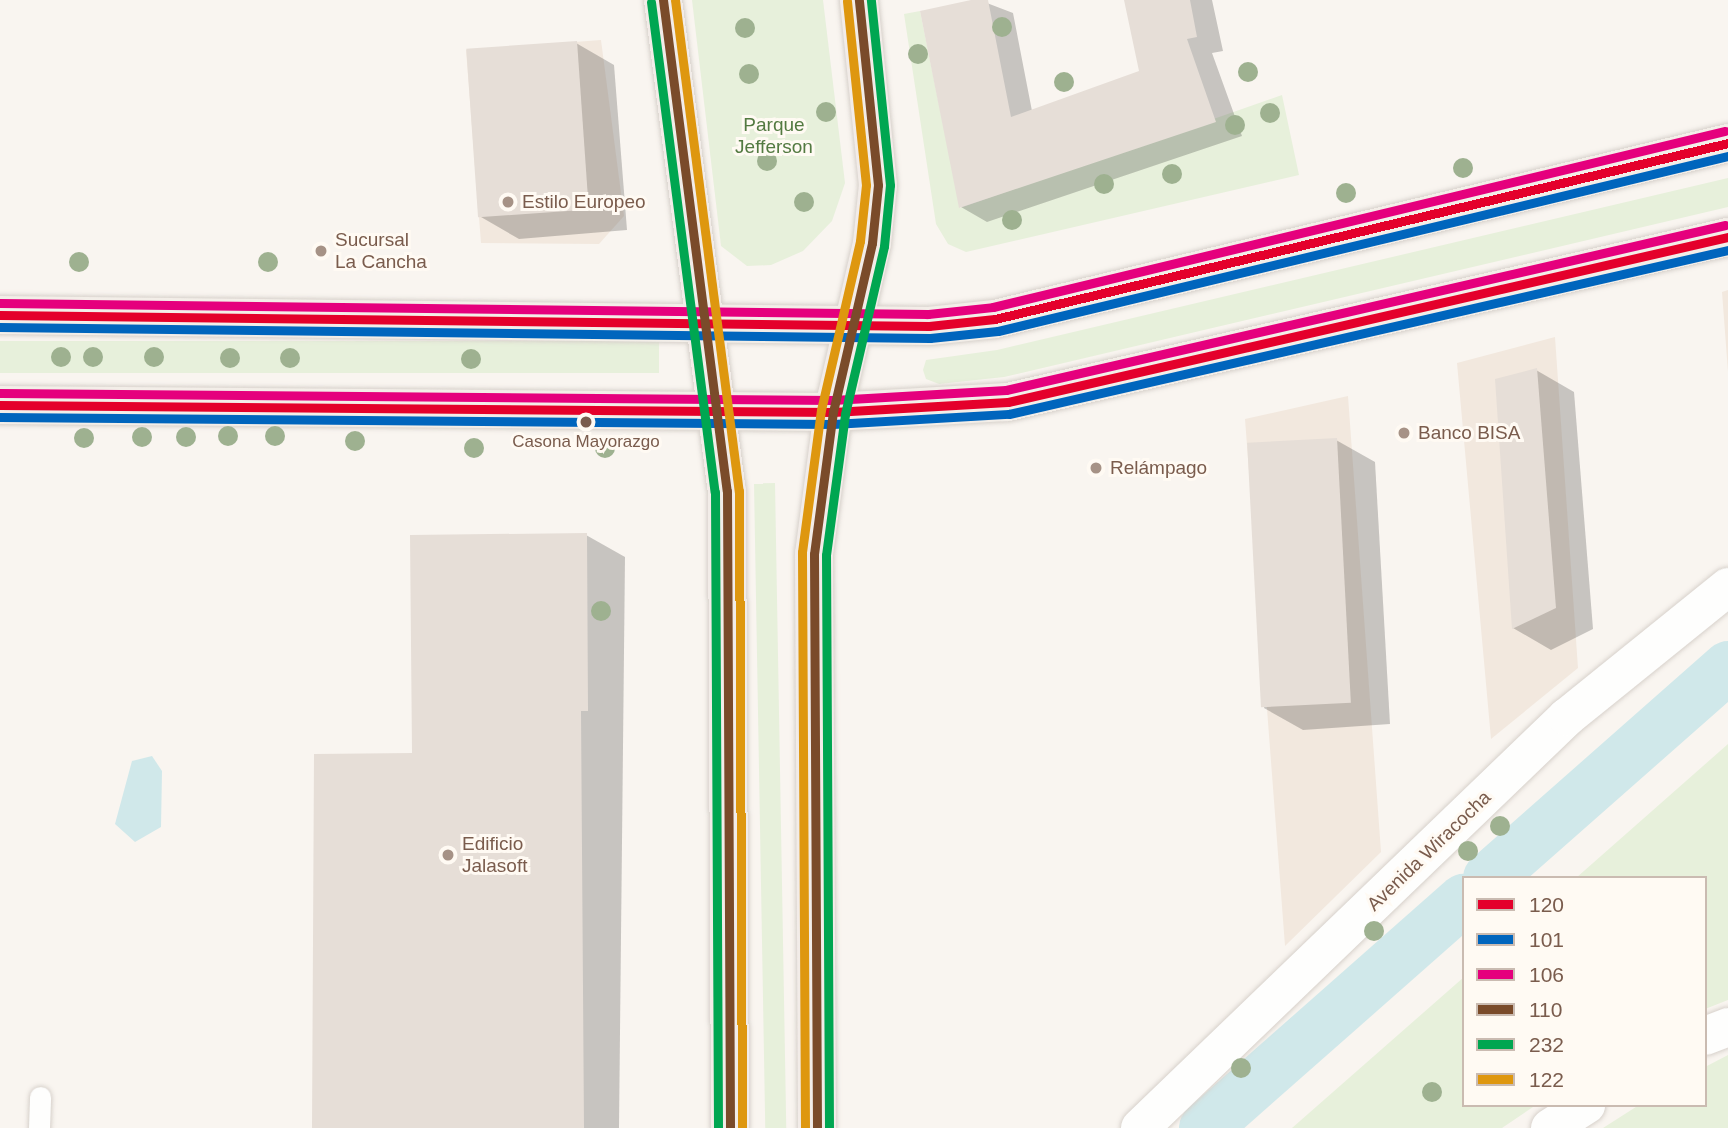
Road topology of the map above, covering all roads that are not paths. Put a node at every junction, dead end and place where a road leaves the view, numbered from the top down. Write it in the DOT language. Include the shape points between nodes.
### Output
graph roads {
  1 [pos="663,0"];
  2 [pos="859,0"];
  3 [pos="1728,143"];
  4 [pos="1728,237"];
  5 [pos="0,315"];
  6 [pos="702,323"];
  7 [pos="855,326"];
  8 [pos="0,405"];
  9 [pos="713,409"];
  10 [pos="833,412"];
  11 [pos="1728,587"];
  12 [pos="1728,1027"];
  13 [pos="1707,1035"];
  14 [pos="40,1097"];
  15 [pos="1583,1107"];
  16 [pos="39,1128"];
  17 [pos="730,1128"];
  18 [pos="817,1128"];
  19 [pos="1140,1128"];
  20 [pos="1549,1128"];
  1 -- 6 [label="highway"];
  2 -- 7 [label="highway" via="878,185"];
  3 -- 7 [label="main road" via="995,319"];
  4 -- 10 [label="main road" via="1008,402"];
  5 -- 6 [label="main road"];
  6 -- 7 [label="main road"];
  6 -- 9 [label="highway"];
  7 -- 10 [label="highway"];
  8 -- 9 [label="main road"];
  9 -- 10 [label="main road"];
  9 -- 17 [label="highway" via="727,517"];
  10 -- 18 [label="highway" via="814,554"];
  11 -- 19 [label="street, Avenida Wiracocha" via="1567,716"];
  12 -- 13 [label="street"];
  14 -- 16 [label="lane"];
  15 -- 20 [label="street"];
}
